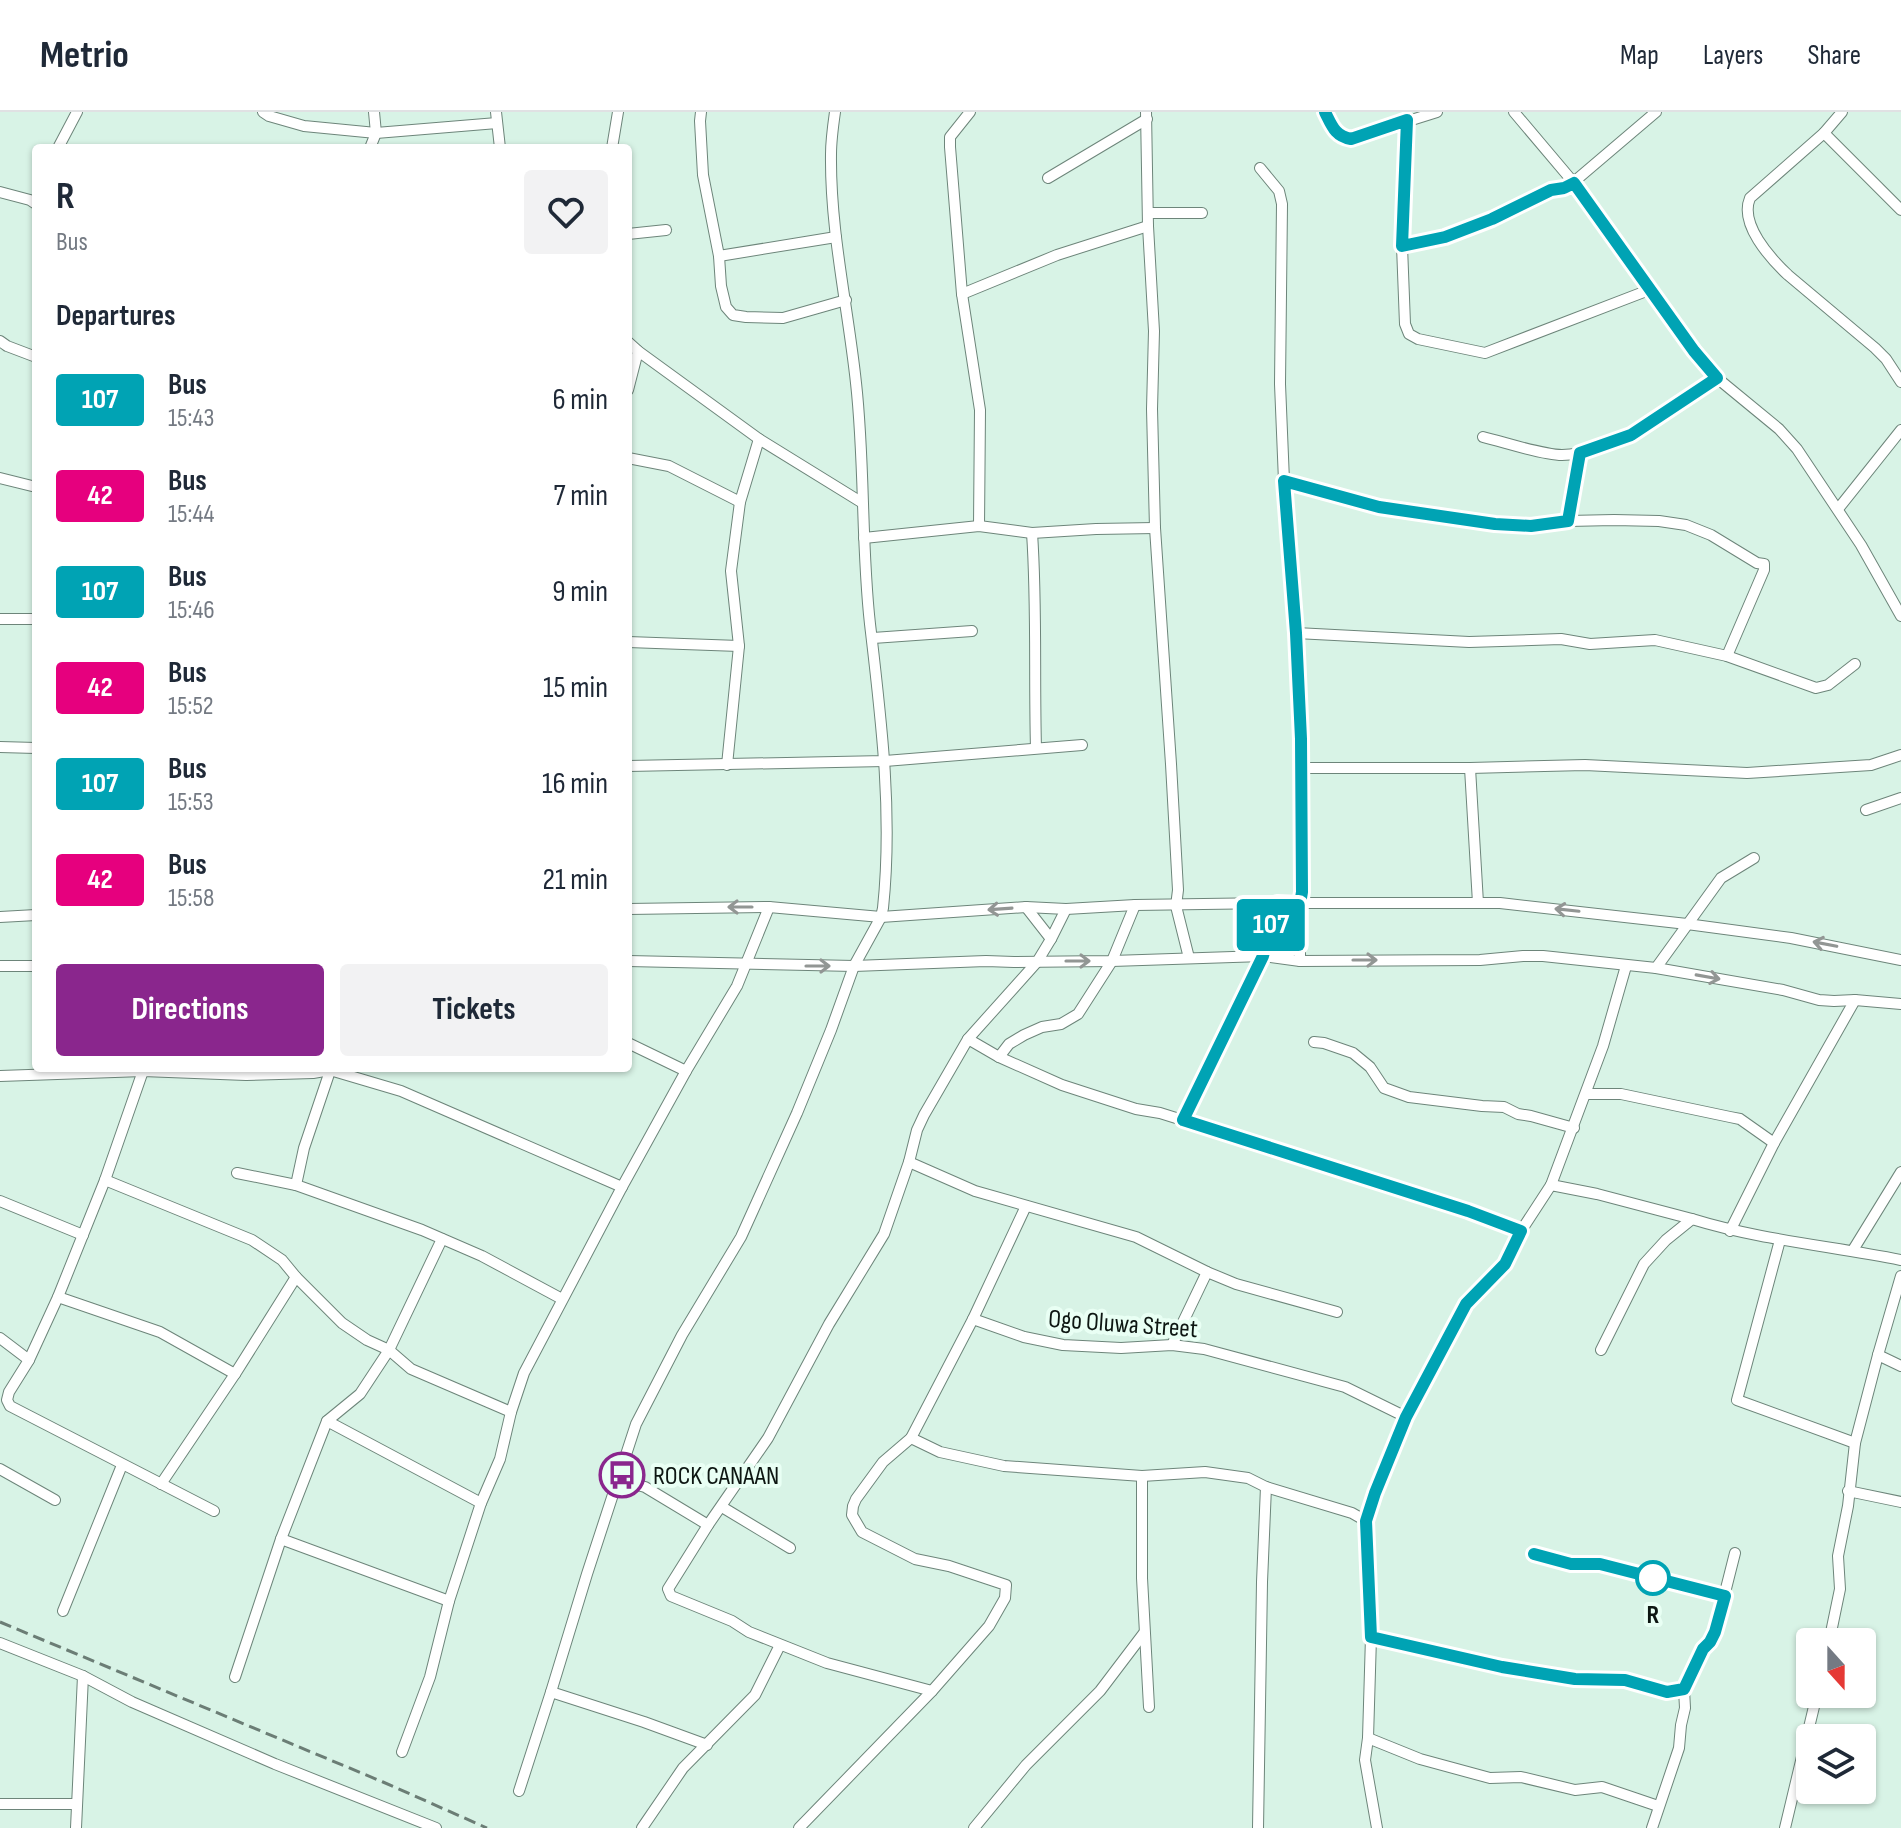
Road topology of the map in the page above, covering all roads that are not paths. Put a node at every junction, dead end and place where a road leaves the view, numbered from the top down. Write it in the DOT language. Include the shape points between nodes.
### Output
graph roads {
  1 [pos="77,112"];
  2 [pos="263,112"];
  3 [pos="374,112"];
  4 [pos="618,112"];
  5 [pos="701,112"];
  6 [pos="835,112"];
  7 [pos="970,112"];
  8 [pos="1325,112"];
  9 [pos="1437,112"];
  10 [pos="1514,112"];
  11 [pos="1656,112"];
  12 [pos="1842,112"];
  13 [pos="1147,116"];
  14 [pos="497,118"];
  15 [pos="1407,120"];
  16 [pos="376,133"];
  17 [pos="1824,133"];
  18 [pos="60,144"];
  19 [pos="372,144"];
  20 [pos="500,144"];
  21 [pos="613,144"];
  22 [pos="1260,168"];
  23 [pos="1048,178"];
  24 [pos="1574,183"];
  25 [pos="0,192"];
  26 [pos="32,198"];
  27 [pos="1901,210"];
  28 [pos="1148,213"];
  29 [pos="1202,213"];
  30 [pos="1148,226"];
  31 [pos="666,230"];
  32 [pos="632,234"];
  33 [pos="836,237"];
  34 [pos="1402,246"];
  35 [pos="719,256"];
  36 [pos="1649,290"];
  37 [pos="962,294"];
  38 [pos="846,300"];
  39 [pos="0,341"];
  40 [pos="632,346"];
  41 [pos="638,351"];
  42 [pos="32,355"];
  43 [pos="632,374"];
  44 [pos="1717,378"];
  45 [pos="1901,382"];
  46 [pos="1901,430"];
  47 [pos="1483,437"];
  48 [pos="759,439"];
  49 [pos="1580,453"];
  50 [pos="632,459"];
  51 [pos="0,478"];
  52 [pos="1284,481"];
  53 [pos="32,486"];
  54 [pos="740,502"];
  55 [pos="861,502"];
  56 [pos="1838,509"];
  57 [pos="1568,521"];
  58 [pos="979,526"];
  59 [pos="1155,528"];
  60 [pos="1032,533"];
  61 [pos="864,538"];
  62 [pos="1901,616"];
  63 [pos="0,619"];
  64 [pos="32,619"];
  65 [pos="972,631"];
  66 [pos="1296,633"];
  67 [pos="873,638"];
  68 [pos="632,642"];
  69 [pos="739,646"];
  70 [pos="1727,656"];
  71 [pos="1855,664"];
  72 [pos="1082,745"];
  73 [pos="0,747"];
  74 [pos="32,748"];
  75 [pos="1036,748"];
  76 [pos="1901,755"];
  77 [pos="885,761"];
  78 [pos="727,765"];
  79 [pos="632,766"];
  80 [pos="1303,768"];
  81 [pos="1470,768"];
  82 [pos="1901,798"];
  83 [pos="1866,810"];
  84 [pos="1754,858"];
  85 [pos="1277,903"];
  86 [pos="1478,903"];
  87 [pos="1300,904"];
  88 [pos="1135,905"];
  89 [pos="1176,906"];
  90 [pos="769,907"];
  91 [pos="1026,907"];
  92 [pos="632,909"];
  93 [pos="1066,909"];
  94 [pos="32,915"];
  95 [pos="0,917"];
  96 [pos="881,917"];
  97 [pos="1687,924"];
  98 [pos="1051,939"];
  99 [pos="1263,956"];
  100 [pos="1189,958"];
  101 [pos="1901,960"];
  102 [pos="632,961"];
  103 [pos="1112,961"];
  104 [pos="1300,961"];
  105 [pos="1037,962"];
  106 [pos="747,965"];
  107 [pos="0,966"];
  108 [pos="32,966"];
  109 [pos="854,966"];
  110 [pos="1626,966"];
  111 [pos="1656,968"];
  112 [pos="1855,1000"];
  113 [pos="1901,1004"];
  114 [pos="968,1039"];
  115 [pos="1314,1042"];
  116 [pos="632,1045"];
  117 [pos="999,1057"];
  118 [pos="686,1071"];
  119 [pos="95,1072"];
  120 [pos="142,1072"];
  121 [pos="184,1072"];
  122 [pos="317,1072"];
  123 [pos="329,1072"];
  124 [pos="340,1072"];
  125 [pos="0,1076"];
  126 [pos="1587,1094"];
  127 [pos="1183,1120"];
  128 [pos="1574,1128"];
  129 [pos="1774,1143"];
  130 [pos="909,1162"];
  131 [pos="1901,1172"];
  132 [pos="237,1173"];
  133 [pos="105,1180"];
  134 [pos="118,1185"];
  135 [pos="296,1185"];
  136 [pos="1551,1185"];
  137 [pos="622,1187"];
  138 [pos="101,1191"];
  139 [pos="0,1201"];
  140 [pos="1026,1206"];
  141 [pos="1692,1219"];
  142 [pos="1521,1231"];
  143 [pos="1730,1231"];
  144 [pos="83,1235"];
  145 [pos="442,1239"];
  146 [pos="1780,1240"];
  147 [pos="1853,1250"];
  148 [pos="1901,1260"];
  149 [pos="1207,1272"];
  150 [pos="1901,1276"];
  151 [pos="296,1277"];
  152 [pos="58,1297"];
  153 [pos="562,1299"];
  154 [pos="1337,1312"];
  155 [pos="973,1319"];
  156 [pos="0,1338"];
  157 [pos="1172,1345"];
  158 [pos="389,1350"];
  159 [pos="1601,1350"];
  160 [pos="1878,1355"];
  161 [pos="29,1360"];
  162 [pos="1901,1366"];
  163 [pos="235,1374"];
  164 [pos="511,1412"];
  165 [pos="1406,1417"];
  166 [pos="327,1421"];
  167 [pos="911,1438"];
  168 [pos="1855,1443"];
  169 [pos="122,1465"];
  170 [pos="0,1469"];
  171 [pos="1142,1476"];
  172 [pos="618,1480"];
  173 [pos="161,1484"];
  174 [pos="1266,1487"];
  175 [pos="1848,1491"];
  176 [pos="55,1500"];
  177 [pos="1901,1502"];
  178 [pos="481,1503"];
  179 [pos="722,1507"];
  180 [pos="214,1511"];
  181 [pos="1366,1521"];
  182 [pos="708,1525"];
  183 [pos="281,1539"];
  184 [pos="790,1548"];
  185 [pos="1735,1553"];
  186 [pos="1534,1554"];
  187 [pos="1725,1596"];
  188 [pos="449,1601"];
  189 [pos="63,1611"];
  190 [pos="1832,1628"];
  191 [pos="1144,1633"];
  192 [pos="1371,1637"];
  193 [pos="0,1643"];
  194 [pos="780,1645"];
  195 [pos="83,1676"];
  196 [pos="235,1677"];
  197 [pos="1684,1689"];
  198 [pos="932,1691"];
  199 [pos="551,1692"];
  200 [pos="1667,1692"];
  201 [pos="1149,1707"];
  202 [pos="1685,1708"];
  203 [pos="1814,1708"];
  204 [pos="1368,1738"];
  205 [pos="707,1745"];
  206 [pos="402,1752"];
  207 [pos="519,1791"];
  208 [pos="0,1804"];
  209 [pos="77,1804"];
  210 [pos="1658,1806"];
  211 [pos="76,1828"];
  212 [pos="436,1828"];
  213 [pos="642,1828"];
  214 [pos="799,1828"];
  215 [pos="974,1828"];
  216 [pos="1258,1828"];
  217 [pos="1377,1828"];
  218 [pos="1652,1828"];
  219 [pos="1785,1828"];
  1 -- 18 [label="street"];
  2 -- 16 [label="street" via="304,126"];
  3 -- 16 [label="street"];
  4 -- 21 [label="street"];
  5 -- 35 [label="street" via="703,175"];
  6 -- 33 [label="street" via="831,151"];
  7 -- 37 [label="street" via="950,137"];
  8 -- 15 [label="street" via="1334,130 1351,139"];
  9 -- 15 [label="street"];
  10 -- 24 [label="street"];
  11 -- 24 [label="street"];
  12 -- 17 [label="street"];
  13 -- 23 [label="street"];
  13 -- 28 [label="street"];
  14 -- 16 [label="street"];
  14 -- 20 [label="street"];
  15 -- 34 [label="street"];
  16 -- 19 [label="street"];
  17 -- 27 [label="street"];
  17 -- 45 [label="street" via="1750,198 1749,222 1776,264 1875,348"];
  22 -- 52 [label="street" via="1279,191 1282,204"];
  24 -- 34 [label="street" via="1445,237"];
  24 -- 36 [label="street"];
  25 -- 26 [label="street"];
  28 -- 29 [label="street"];
  28 -- 30 [label="street"];
  30 -- 37 [label="street" via="1057,255"];
  30 -- 59 [label="street"];
  31 -- 32 [label="street"];
  33 -- 35 [label="street"];
  33 -- 38 [label="street"];
  34 -- 36 [label="street" via="1409,334 1480,352"];
  35 -- 38 [label="street" via="721,286 733,315 783,318"];
  36 -- 44 [label="street"];
  37 -- 58 [label="street" via="980,410"];
  38 -- 55 [label="street" via="857,386"];
  39 -- 42 [label="street"];
  40 -- 41 [label="street"];
  41 -- 43 [label="street"];
  41 -- 48 [label="street"];
  44 -- 49 [label="street" via="1631,435"];
  44 -- 56 [label="street" via="1788,438"];
  46 -- 56 [label="street"];
  47 -- 49 [label="street" via="1559,455"];
  48 -- 54 [label="street"];
  48 -- 55 [label="street"];
  49 -- 57 [label="street"];
  50 -- 54 [label="street" via="669,466"];
  51 -- 53 [label="street"];
  52 -- 57 [label="street" via="1379,507 1495,524"];
  52 -- 66 [label="street"];
  54 -- 69 [label="street" via="731,571"];
  55 -- 61 [label="street"];
  56 -- 62 [label="street"];
  57 -- 70 [label="street" via="1686,525 1764,564"];
  58 -- 60 [label="street"];
  58 -- 61 [label="street"];
  59 -- 60 [label="street"];
  59 -- 89 [label="street"];
  60 -- 75 [label="street"];
  61 -- 67 [label="street"];
  63 -- 64 [label="street"];
  65 -- 67 [label="street"];
  66 -- 70 [label="street" via="1469,642 1655,640"];
  66 -- 80 [label="street"];
  67 -- 77 [label="street"];
  68 -- 69 [label="street"];
  69 -- 78 [label="street"];
  70 -- 71 [label="street" via="1816,688"];
  72 -- 75 [label="street"];
  73 -- 74 [label="street"];
  75 -- 77 [label="street"];
  76 -- 81 [label="street" via="1871,765 1747,773 1585,765"];
  77 -- 78 [label="street"];
  77 -- 96 [label="street"];
  78 -- 79 [label="street"];
  80 -- 81 [label="street"];
  80 -- 87 [label="street"];
  81 -- 86 [label="street"];
  82 -- 83 [label="street"];
  84 -- 97 [label="street" via="1721,878"];
  85 -- 87 [label="street"];
  85 -- 89 [label="street"];
  85 -- 99 [label="street"];
  86 -- 87 [label="street"];
  97 -- 86 [label="street, one-way"];
  87 -- 104 [label="street"];
  88 -- 89 [label="street"];
  88 -- 93 [label="street"];
  88 -- 103 [label="street"];
  89 -- 100 [label="street"];
  90 -- 92 [label="street, one-way"];
  90 -- 96 [label="street"];
  90 -- 106 [label="street"];
  91 -- 93 [label="street"];
  91 -- 96 [label="street, one-way"];
  91 -- 98 [label="street"];
  93 -- 98 [label="street"];
  94 -- 95 [label="street"];
  96 -- 109 [label="street"];
  101 -- 97 [label="street, one-way"];
  97 -- 111 [label="street"];
  98 -- 105 [label="street"];
  99 -- 100 [label="street"];
  99 -- 104 [label="street"];
  99 -- 127 [label="street"];
  100 -- 103 [label="street"];
  102 -- 106 [label="street"];
  105 -- 103 [label="street, one-way"];
  103 -- 117 [label="street" via="1078,1014 1024,1035"];
  104 -- 110 [label="street, one-way" via="1543,956"];
  105 -- 109 [label="street"];
  105 -- 114 [label="street"];
  106 -- 109 [label="street, one-way"];
  106 -- 118 [label="street"];
  107 -- 108 [label="street"];
  109 -- 172 [label="street" via="803,1099 741,1237 636,1424"];
  110 -- 111 [label="street"];
  110 -- 126 [label="street"];
  111 -- 112 [label="street, one-way" via="1819,1000"];
  112 -- 113 [label="street"];
  112 -- 129 [label="street"];
  114 -- 117 [label="street"];
  114 -- 130 [label="street" via="924,1115"];
  115 -- 128 [label="street" via="1353,1053 1384,1088 1409,1097 1504,1107"];
  116 -- 118 [label="street"];
  117 -- 127 [label="street" via="1062,1085"];
  118 -- 137 [label="street"];
  119 -- 125 [label="street"];
  120 -- 133 [label="street"];
  121 -- 122 [label="street"];
  123 -- 135 [label="street"];
  124 -- 137 [label="street" via="401,1091"];
  126 -- 128 [label="street"];
  126 -- 129 [label="street" via="1621,1094 1740,1119"];
  127 -- 142 [label="street"];
  128 -- 136 [label="street"];
  129 -- 143 [label="street"];
  130 -- 140 [label="street"];
  130 -- 179 [label="street" via="884,1234 768,1438"];
  131 -- 147 [label="street"];
  132 -- 135 [label="street"];
  133 -- 134 [label="street"];
  133 -- 138 [label="street"];
  134 -- 138 [label="street"];
  134 -- 151 [label="street" via="252,1240 282,1260"];
  135 -- 145 [label="street"];
  136 -- 141 [label="street"];
  136 -- 142 [label="street"];
  137 -- 153 [label="street"];
  138 -- 144 [label="street"];
  139 -- 144 [label="street"];
  140 -- 149 [label="street" via="1120,1231"];
  140 -- 155 [label="street"];
  141 -- 143 [label="street"];
  141 -- 159 [label="street" via="1644,1264"];
  142 -- 165 [label="street" via="1505,1264 1466,1304"];
  143 -- 146 [label="street"];
  144 -- 152 [label="street"];
  145 -- 153 [label="street"];
  145 -- 158 [label="street"];
  146 -- 147 [label="street"];
  146 -- 168 [label="street" via="1737,1400"];
  147 -- 148 [label="street"];
  149 -- 154 [label="street"];
  149 -- 157 [label="street"];
  150 -- 160 [label="street"];
  151 -- 158 [label="street" via="342,1323"];
  151 -- 163 [label="street"];
  152 -- 161 [label="street"];
  152 -- 163 [label="street" via="160,1332"];
  153 -- 164 [label="street" via="524,1373"];
  155 -- 157 [label="street, Ogo Oluwa Street" via="1063,1345"];
  155 -- 167 [label="street"];
  156 -- 161 [label="street"];
  157 -- 165 [label="street, Ogo Oluwa Street" via="1325,1380"];
  158 -- 164 [label="street" via="411,1369"];
  158 -- 166 [label="street" via="360,1394"];
  160 -- 162 [label="street"];
  160 -- 168 [label="street"];
  161 -- 169 [label="street" via="9,1392 10,1406"];
  163 -- 173 [label="street"];
  164 -- 178 [label="street" via="500,1459"];
  165 -- 181 [label="street"];
  166 -- 178 [label="street"];
  166 -- 183 [label="street"];
  167 -- 171 [label="street" via="940,1452 1004,1466"];
  167 -- 198 [label="street" via="883,1462 856,1499 852,1515 857,1525 915,1559 1006,1585 1005,1598 989,1626"];
  168 -- 175 [label="street"];
  169 -- 173 [label="street"];
  169 -- 189 [label="street"];
  170 -- 176 [label="street"];
  171 -- 174 [label="street" via="1205,1472 1248,1478"];
  171 -- 191 [label="street"];
  172 -- 182 [label="street" via="645,1487"];
  172 -- 199 [label="street"];
  173 -- 180 [label="street"];
  174 -- 181 [label="street"];
  174 -- 216 [label="street"];
  175 -- 177 [label="street"];
  175 -- 190 [label="street"];
  178 -- 188 [label="street"];
  179 -- 182 [label="street"];
  179 -- 184 [label="street"];
  181 -- 192 [label="street"];
  182 -- 194 [label="street" via="668,1589 671,1596"];
  183 -- 188 [label="street"];
  183 -- 196 [label="street"];
  185 -- 187 [label="street"];
  186 -- 187 [label="street" via="1571,1564 1600,1564"];
  187 -- 197 [label="street" via="1715,1632"];
  188 -- 206 [label="street" via="430,1677"];
  191 -- 201 [label="street"];
  191 -- 215 [label="street" via="1100,1691 1026,1765"];
  192 -- 200 [label="street" via="1502,1667 1575,1679 1625,1680"];
  192 -- 204 [label="street"];
  193 -- 195 [label="street"];
  194 -- 198 [label="street"];
  194 -- 205 [label="street" via="755,1695"];
  195 -- 209 [label="street"];
  195 -- 212 [label="street" via="275,1764"];
  197 -- 200 [label="street"];
  197 -- 202 [label="street"];
  198 -- 214 [label="street"];
  199 -- 205 [label="street"];
  199 -- 207 [label="street"];
  200 -- 202 [label="street"];
  202 -- 210 [label="street" via="1679,1748"];
  203 -- 219 [label="street"];
  204 -- 210 [label="street" via="1490,1778 1521,1777 1575,1790 1602,1787"];
  204 -- 217 [label="street" via="1365,1760"];
  205 -- 213 [label="street" via="683,1768"];
  208 -- 209 [label="street"];
  209 -- 211 [label="street"];
  210 -- 218 [label="street"];
}
